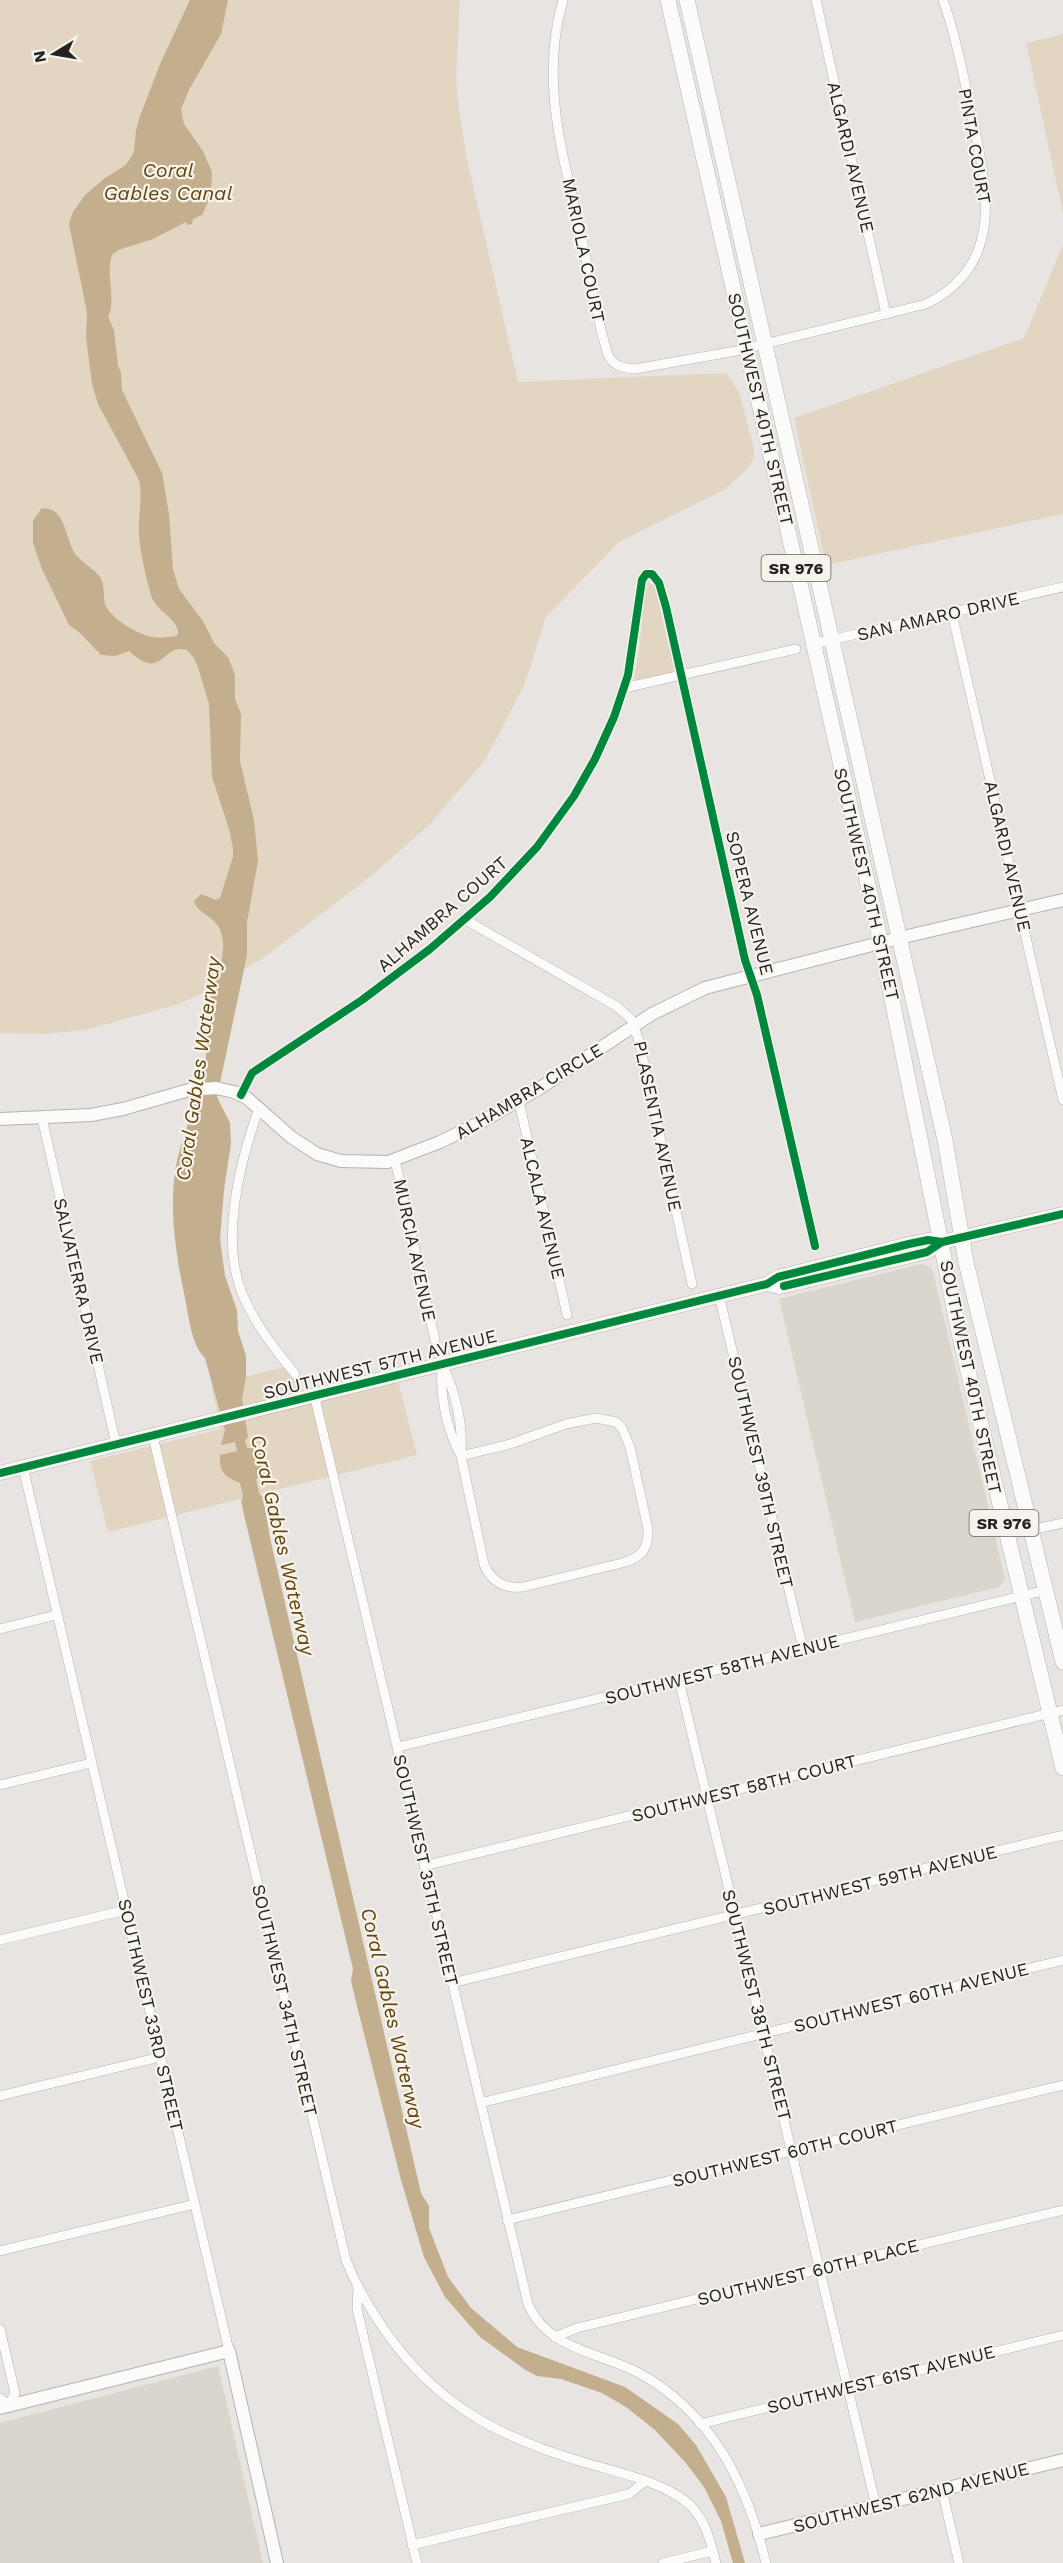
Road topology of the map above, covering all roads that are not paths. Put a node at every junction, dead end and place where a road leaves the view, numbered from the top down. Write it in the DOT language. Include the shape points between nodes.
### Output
graph roads {
  1 [pos="563,0"];
  2 [pos="668,0"];
  3 [pos="687,0"];
  4 [pos="816,0"];
  5 [pos="943,0"];
  6 [pos="886,314"];
  7 [pos="765,344"];
  8 [pos="747,348"];
  9 [pos="648,574"];
  10 [pos="1063,587"];
  11 [pos="952,613"];
  12 [pos="832,640"];
  13 [pos="813,644"];
  14 [pos="796,649"];
  15 [pos="681,676"];
  16 [pos="624,688"];
  17 [pos="1063,900"];
  18 [pos="1020,910"];
  19 [pos="464,919"];
  20 [pos="899,938"];
  21 [pos="881,942"];
  22 [pos="750,975"];
  23 [pos="634,1026"];
  24 [pos="241,1095"];
  25 [pos="1063,1100"];
  26 [pos="519,1101"];
  27 [pos="259,1108"];
  28 [pos="42,1118"];
  29 [pos="0,1119"];
  30 [pos="395,1160"];
  31 [pos="1063,1214"];
  32 [pos="962,1238"];
  33 [pos="942,1242"];
  34 [pos="815,1246"];
  35 [pos="692,1284"];
  36 [pos="718,1295"];
  37 [pos="567,1315"];
  38 [pos="435,1340"];
  39 [pos="442,1364"];
  40 [pos="295,1374"];
  41 [pos="314,1395"];
  42 [pos="153,1436"];
  43 [pos="116,1444"];
  44 [pos="987,1451"];
  45 [pos="461,1456"];
  46 [pos="22,1467"];
  47 [pos="1016,1467"];
  48 [pos="992,1471"];
  49 [pos="0,1473"];
  50 [pos="1021,1488"];
  51 [pos="1063,1523"];
  52 [pos="1031,1530"];
  53 [pos="1046,1590"];
  54 [pos="1022,1596"];
  55 [pos="56,1615"];
  56 [pos="0,1629"];
  57 [pos="803,1649"];
  58 [pos="1063,1662"];
  59 [pos="679,1680"];
  60 [pos="1057,1712"];
  61 [pos="398,1747"];
  62 [pos="91,1763"];
  63 [pos="1063,1768"];
  64 [pos="0,1785"];
  65 [pos="707,1797"];
  66 [pos="1063,1835"];
  67 [pos="424,1866"];
  68 [pos="126,1910"];
  69 [pos="735,1916"];
  70 [pos="0,1940"];
  71 [pos="1063,1960"];
  72 [pos="452,1983"];
  73 [pos="764,2034"];
  74 [pos="160,2057"];
  75 [pos="1063,2085"];
  76 [pos="0,2096"];
  77 [pos="480,2103"];
  78 [pos="793,2151"];
  79 [pos="195,2204"];
  80 [pos="1063,2210"];
  81 [pos="507,2220"];
  82 [pos="0,2251"];
  83 [pos="820,2269"];
  84 [pos="358,2288"];
  85 [pos="0,2329"];
  86 [pos="1063,2335"];
  87 [pos="555,2337"];
  88 [pos="229,2351"];
  89 [pos="848,2387"];
  90 [pos="3,2404"];
  91 [pos="700,2424"];
  92 [pos="1063,2460"];
  93 [pos="644,2482"];
  94 [pos="942,2490"];
  95 [pos="876,2506"];
  96 [pos="759,2534"];
  97 [pos="412,2545"];
  98 [pos="713,2551"];
  99 [pos="277,2563"];
  100 [pos="417,2563"];
  101 [pos="663,2563"];
  102 [pos="716,2563"];
  103 [pos="766,2563"];
  104 [pos="959,2563"];
  1 -- 8 [label="street, MARIOLA COURT" via="554,46 553,100 609,359 618,366 635,369"];
  2 -- 8 [label="main road, SOUTHWEST 40TH STREET / SR 976"];
  3 -- 7 [label="main road, SOUTHWEST 40TH STREET / SR 976"];
  4 -- 6 [label="street, ALGARDI AVENUE"];
  5 -- 6 [label="street, PINTA COURT" via="983,170 987,205 984,234 972,261 945,292 926,304"];
  6 -- 7 [label="street, PINTA COURT"];
  7 -- 8 [label="street, PINTA COURT"];
  7 -- 12 [label="main road, SOUTHWEST 40TH STREET / SR 976"];
  8 -- 13 [label="main road, SOUTHWEST 40TH STREET / SR 976"];
  9 -- 15 [label="street, SOPERA AVENUE" via="654,575 661,588"];
  9 -- 16 [label="street, ALHAMBRA COURT" via="641,584"];
  10 -- 11 [label="street, SAN AMARO DRIVE"];
  11 -- 12 [label="street, SAN AMARO DRIVE"];
  11 -- 18 [label="street, ALGARDI AVENUE"];
  12 -- 13 [label="street, SAN AMARO DRIVE"];
  12 -- 20 [label="main road, SOUTHWEST 40TH STREET / SR 976"];
  13 -- 21 [label="main road, SOUTHWEST 40TH STREET / SR 976"];
  14 -- 15 [label="street"];
  15 -- 16 [label="street"];
  15 -- 22 [label="street, SOPERA AVENUE"];
  16 -- 19 [label="street, ALHAMBRA COURT" via="600,749 558,819 522,866"];
  17 -- 18 [label="street, ALHAMBRA CIRCLE"];
  18 -- 20 [label="street, ALHAMBRA CIRCLE"];
  18 -- 25 [label="street, ALGARDI AVENUE"];
  19 -- 23 [label="street, PLASENTIA AVENUE" via="622,1010"];
  19 -- 24 [label="street, ALHAMBRA COURT" via="397,976 252,1073"];
  20 -- 21 [label="street, ALHAMBRA CIRCLE"];
  20 -- 32 [label="main road, SOUTHWEST 40TH STREET / SR 976" via="945,1140"];
  21 -- 22 [label="street, ALHAMBRA CIRCLE"];
  21 -- 33 [label="main road, SOUTHWEST 40TH STREET / SR 976"];
  22 -- 23 [label="street, ALHAMBRA CIRCLE" via="695,992"];
  22 -- 34 [label="street, SOPERA AVENUE"];
  23 -- 26 [label="street, ALHAMBRA CIRCLE"];
  23 -- 35 [label="street, PLASENTIA AVENUE"];
  24 -- 27 [label="street, ALHAMBRA CIRCLE"];
  24 -- 28 [label="street, ALHAMBRA CIRCLE" via="222,1089 196,1089 112,1112"];
  26 -- 30 [label="street, ALHAMBRA CIRCLE" via="452,1137"];
  26 -- 37 [label="street, ALCALA AVENUE"];
  27 -- 30 [label="street, ALHAMBRA CIRCLE" via="297,1142 326,1157 379,1163"];
  27 -- 40 [label="street" via="240,1176 233,1258 239,1286 251,1312"];
  28 -- 29 [label="street, ALHAMBRA CIRCLE"];
  28 -- 43 [label="street, SALVATERRA DRIVE"];
  30 -- 38 [label="street, MURCIA AVENUE"];
  31 -- 32 [label="main road, SOUTHWEST 57TH AVENUE"];
  32 -- 33 [label="main road, SOUTHWEST 57TH AVENUE"];
  32 -- 47 [label="main road, SOUTHWEST 40TH STREET / SR 976"];
  33 -- 36 [label="main road, SOUTHWEST 57TH AVENUE" via="928,1240 780,1287 767,1284"];
  33 -- 44 [label="main road, SOUTHWEST 40TH STREET / SR 976"];
  36 -- 39 [label="main road, SOUTHWEST 57TH AVENUE"];
  36 -- 57 [label="street, SOUTHWEST 39TH STREET"];
  39 -- 41 [label="main road, SOUTHWEST 57TH AVENUE"];
  39 -- 45 [label="street" via="440,1391 450,1435"];
  41 -- 42 [label="main road, SOUTHWEST 57TH AVENUE"];
  41 -- 61 [label="street, SOUTHWEST 35TH STREET"];
  42 -- 43 [label="main road, SOUTHWEST 57TH AVENUE"];
  42 -- 84 [label="street, SOUTHWEST 34TH STREET" via="344,2249"];
  43 -- 46 [label="main road, SOUTHWEST 57TH AVENUE"];
  44 -- 47 [label="main road"];
  44 -- 48 [label="main road, SOUTHWEST 40TH STREET / SR 976"];
  45 -- 45 [label="street" via="484,1563 499,1584 523,1587 626,1562 646,1549 648,1529 634,1460 625,1433 615,1422 606,1418 585,1419"];
  46 -- 49 [label="main road, SOUTHWEST 57TH AVENUE"];
  46 -- 55 [label="street, SOUTHWEST 33RD STREET"];
  47 -- 50 [label="main road, SOUTHWEST 40TH STREET / SR 976"];
  48 -- 50 [label="main road"];
  48 -- 54 [label="main road, SOUTHWEST 40TH STREET / SR 976"];
  50 -- 52 [label="main road, SOUTHWEST 40TH STREET / SR 976"];
  51 -- 52 [label="street"];
  52 -- 53 [label="main road, SOUTHWEST 40TH STREET / SR 976"];
  53 -- 54 [label="street, SOUTHWEST 58TH AVENUE"];
  53 -- 58 [label="main road, SOUTHWEST 40TH STREET / SR 976"];
  54 -- 57 [label="street, SOUTHWEST 58TH AVENUE"];
  54 -- 60 [label="main road, SOUTHWEST 40TH STREET / SR 976"];
  55 -- 56 [label="street"];
  55 -- 62 [label="street, SOUTHWEST 33RD STREET"];
  57 -- 59 [label="street, SOUTHWEST 58TH AVENUE"];
  59 -- 61 [label="street, SOUTHWEST 58TH AVENUE"];
  59 -- 65 [label="street, SOUTHWEST 38TH STREET"];
  60 -- 63 [label="main road, SOUTHWEST 40TH STREET / SR 976"];
  60 -- 65 [label="street, SOUTHWEST 58TH COURT"];
  61 -- 67 [label="street, SOUTHWEST 35TH STREET"];
  62 -- 64 [label="street"];
  62 -- 68 [label="street, SOUTHWEST 33RD STREET"];
  65 -- 67 [label="street, SOUTHWEST 58TH COURT"];
  65 -- 69 [label="street, SOUTHWEST 38TH STREET"];
  66 -- 69 [label="street, SOUTHWEST 59TH AVENUE"];
  67 -- 72 [label="street, SOUTHWEST 35TH STREET"];
  68 -- 70 [label="street"];
  68 -- 74 [label="street, SOUTHWEST 33RD STREET"];
  69 -- 72 [label="street, SOUTHWEST 59TH AVENUE"];
  69 -- 73 [label="street, SOUTHWEST 38TH STREET"];
  71 -- 73 [label="street, SOUTHWEST 60TH AVENUE"];
  72 -- 77 [label="street, SOUTHWEST 35TH STREET"];
  73 -- 77 [label="street, SOUTHWEST 60TH AVENUE"];
  73 -- 78 [label="street, SOUTHWEST 38TH STREET"];
  74 -- 76 [label="street"];
  74 -- 79 [label="street, SOUTHWEST 33RD STREET"];
  75 -- 78 [label="street, SOUTHWEST 60TH COURT"];
  77 -- 81 [label="street, SOUTHWEST 35TH STREET"];
  78 -- 81 [label="street, SOUTHWEST 60TH COURT"];
  78 -- 83 [label="street, SOUTHWEST 38TH STREET"];
  79 -- 82 [label="street"];
  79 -- 88 [label="street, SOUTHWEST 33RD STREET"];
  80 -- 83 [label="street, SOUTHWEST 60TH PLACE"];
  81 -- 87 [label="street, SOUTHWEST 35TH STREET" via="530,2307"];
  83 -- 87 [label="street, SOUTHWEST 60TH PLACE"];
  83 -- 89 [label="street, SOUTHWEST 38TH STREET"];
  84 -- 93 [label="street" via="411,2365 460,2409 521,2442"];
  84 -- 97 [label="street, SOUTHWEST 34TH STREET" via="357,2308"];
  85 -- 90 [label="street" via="15,2393"];
  86 -- 89 [label="street, SOUTHWEST 61ST AVENUE"];
  87 -- 91 [label="street" via="644,2376"];
  88 -- 90 [label="street"];
  88 -- 99 [label="street, SOUTHWEST 33RD STREET"];
  89 -- 91 [label="street, SOUTHWEST 61ST AVENUE"];
  89 -- 95 [label="street, SOUTHWEST 38TH STREET"];
  91 -- 96 [label="street" via="736,2473"];
  92 -- 94 [label="street, SOUTHWEST 62ND AVENUE"];
  93 -- 97 [label="street" via="629,2494"];
  93 -- 98 [label="street" via="690,2505 702,2520"];
  94 -- 95 [label="street, SOUTHWEST 62ND AVENUE"];
  94 -- 104 [label="street"];
  95 -- 96 [label="street, SOUTHWEST 62ND AVENUE"];
  96 -- 103 [label="street"];
  97 -- 100 [label="street, SOUTHWEST 34TH STREET"];
  98 -- 101 [label="street"];
  98 -- 102 [label="street"];
}
